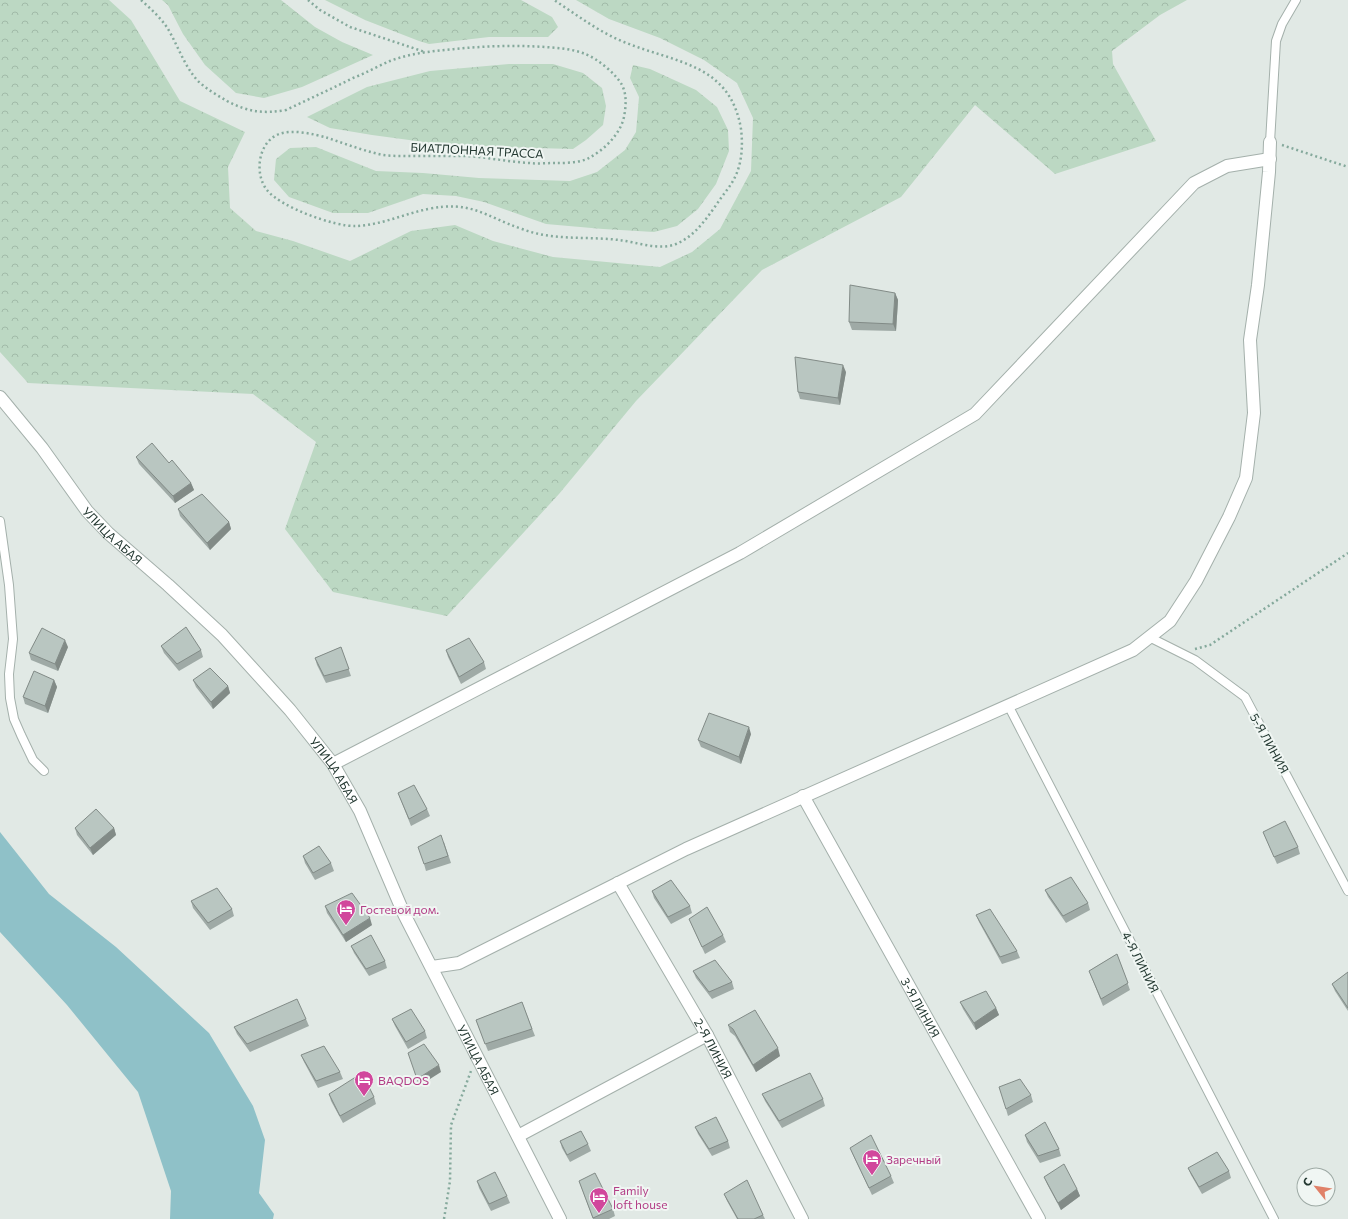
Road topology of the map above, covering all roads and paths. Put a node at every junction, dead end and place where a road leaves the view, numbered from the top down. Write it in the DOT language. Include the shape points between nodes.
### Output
graph roads {
  1 [pos="141,0"];
  2 [pos="308,0"];
  3 [pos="554,0"];
  4 [pos="1296,0"];
  5 [pos="425,52"];
  6 [pos="1270,142"];
  7 [pos="1270,159"];
  8 [pos="1348,167"];
  9 [pos="0,397"];
  10 [pos="0,521"];
  11 [pos="1348,553"];
  12 [pos="1149,637"];
  13 [pos="1188,650"];
  14 [pos="1008,705"];
  15 [pos="333,764"];
  16 [pos="44,771"];
  17 [pos="803,796"];
  18 [pos="618,882"];
  19 [pos="1348,890"];
  20 [pos="432,967"];
  21 [pos="707,1035"];
  22 [pos="477,1054"];
  23 [pos="518,1136"];
  24 [pos="444,1219"];
  25 [pos="560,1219"];
  26 [pos="802,1219"];
  27 [pos="1039,1219"];
  28 [pos="1274,1219"];
  1 -- 5 [label="path, БИАТЛОННАЯ ТРАССА" via="168,28 185,62 197,79 209,90 238,107 255,112 272,113 286,110 392,60"];
  2 -- 5 [label="path" via="350,27"];
  3 -- 5 [label="path, БИАТЛОННАЯ ТРАССА" via="604,33 706,73 718,82 731,98 739,117 742,138 741,160 735,178 707,218 676,244 662,247 616,240 536,234 461,206 420,210 391,220 354,227 310,216 274,198 265,189 258,170 260,156 265,146 281,134 293,132 318,135 386,156 469,156 531,163 573,163 587,159 607,145 623,122 626,97 622,86 616,76 592,56 565,49 536,47 489,46"];
  4 -- 6 [label="lane" via="1282,24 1276,41"];
  6 -- 7 [label="street"];
  6 -- 8 [label="path"];
  7 -- 12 [label="street" via="1250,340 1254,413 1246,478 1196,581 1170,621"];
  7 -- 15 [label="street" via="1227,166 1194,183 975,414 740,553"];
  9 -- 15 [label="street, УЛИЦА АБАЯ" via="42,448 87,511 222,635 290,710"];
  10 -- 16 [label="lane" via="13,639 9,674 10,698 14,719 33,760"];
  11 -- 13 [label="path" via="1210,645"];
  12 -- 14 [label="street" via="1133,650"];
  12 -- 19 [label="lane, 5-Я ЛИНИЯ" via="1195,660 1245,697"];
  14 -- 17 [label="street"];
  14 -- 28 [label="lane, 4-Я ЛИНИЯ"];
  15 -- 20 [label="street, УЛИЦА АБАЯ" via="360,811 404,914"];
  17 -- 18 [label="street"];
  17 -- 27 [label="street, 3-Я ЛИНИЯ"];
  18 -- 20 [label="street" via="459,963"];
  18 -- 21 [label="street, 2-Я ЛИНИЯ"];
  20 -- 22 [label="street, УЛИЦА АБАЯ"];
  21 -- 23 [label="street"];
  21 -- 26 [label="street, 2-Я ЛИНИЯ"];
  22 -- 23 [label="street, УЛИЦА АБАЯ"];
  22 -- 24 [label="path" via="451,1125 450,1181"];
  23 -- 25 [label="street, УЛИЦА АБАЯ"];
}
